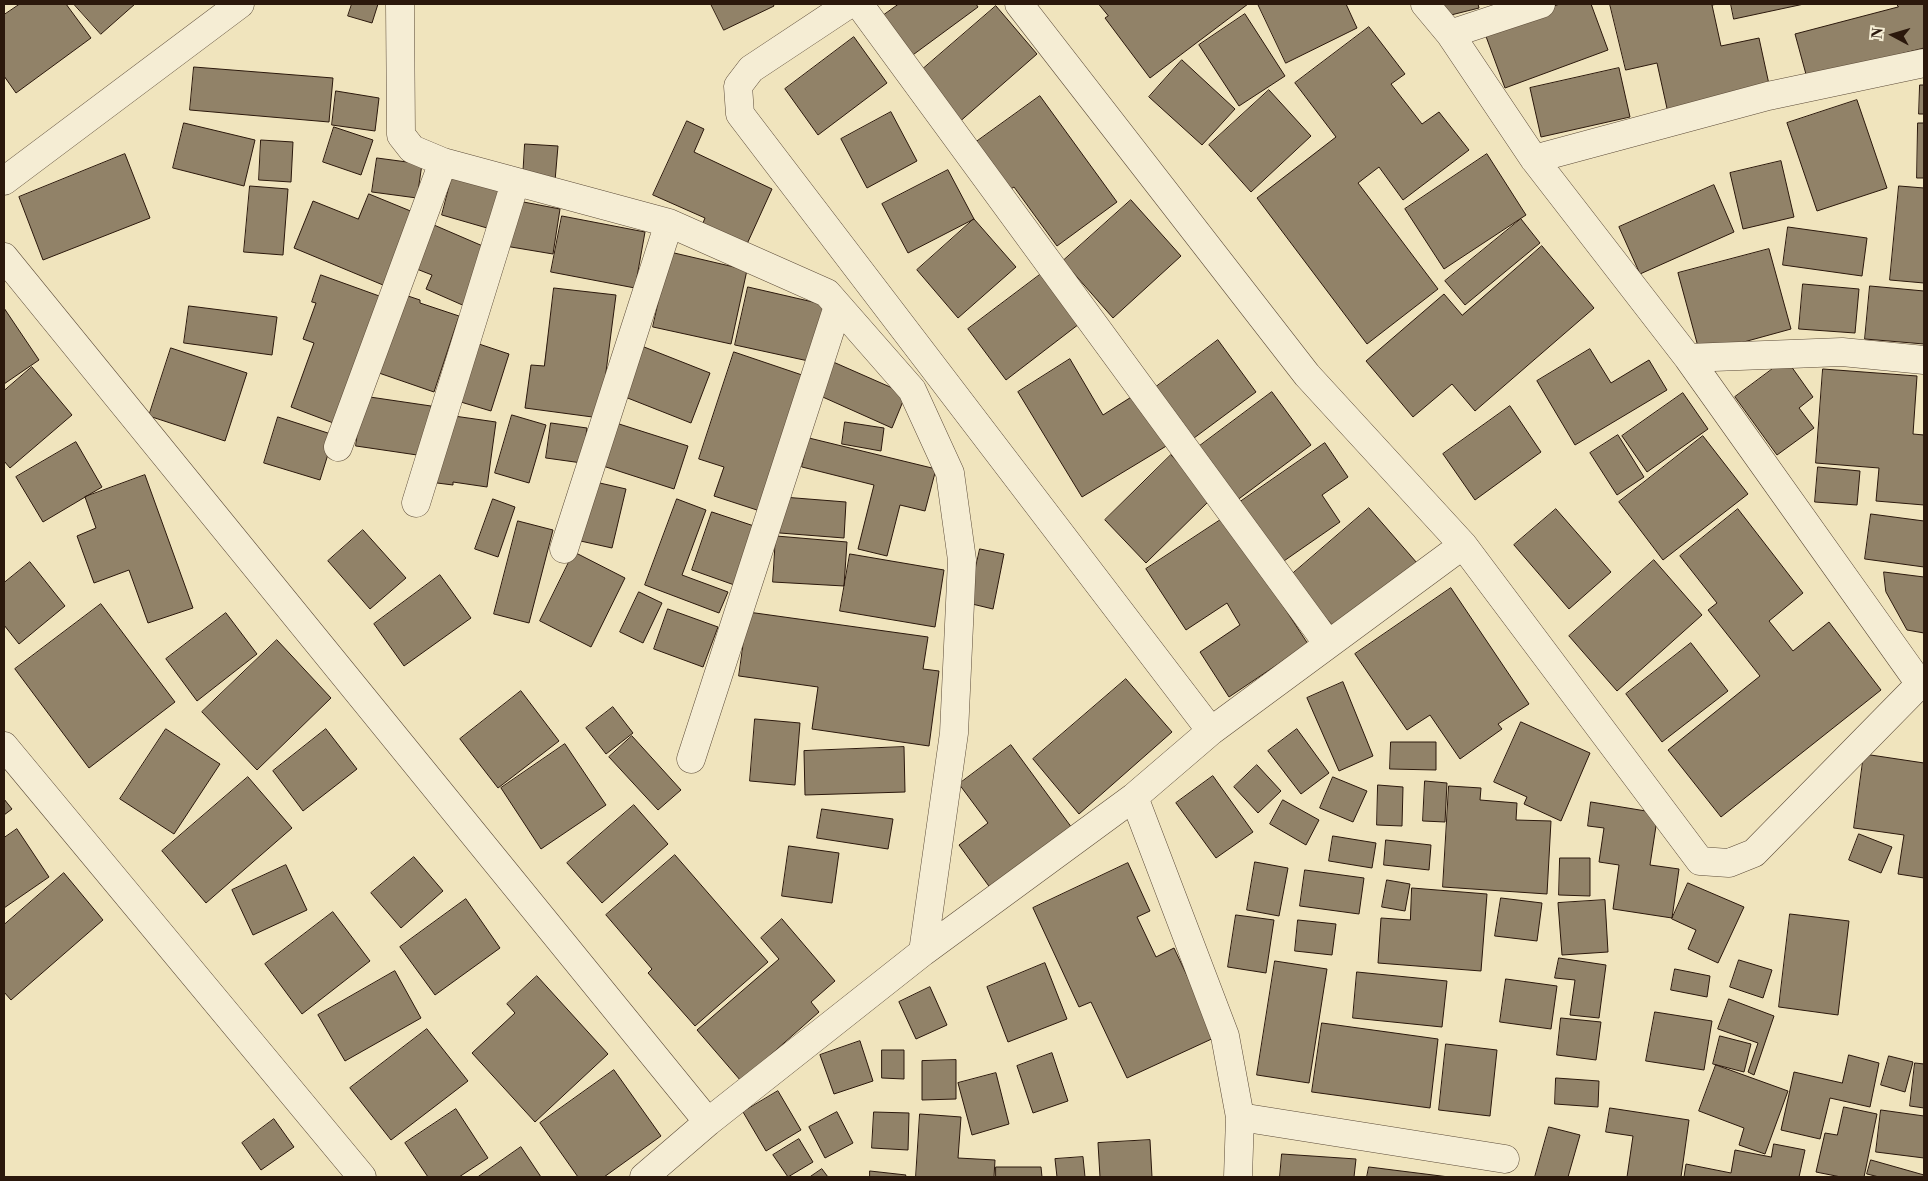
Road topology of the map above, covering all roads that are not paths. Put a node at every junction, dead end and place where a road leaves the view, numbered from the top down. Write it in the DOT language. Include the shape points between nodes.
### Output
graph roads {
  1 [pos="240,4"];
  2 [pos="400,4"];
  3 [pos="849,4"];
  4 [pos="859,4"];
  5 [pos="1019,4"];
  6 [pos="1426,4"];
  7 [pos="1541,4"];
  8 [pos="1450,34"];
  9 [pos="1924,63"];
  10 [pos="1534,159"];
  11 [pos="443,162"];
  12 [pos="6,175"];
  13 [pos="515,183"];
  14 [pos="669,223"];
  15 [pos="4,257"];
  16 [pos="838,306"];
  17 [pos="1688,358"];
  18 [pos="1924,360"];
  19 [pos="338,447"];
  20 [pos="416,503"];
  21 [pos="1463,545"];
  22 [pos="564,549"];
  23 [pos="1328,644"];
  24 [pos="1922,685"];
  25 [pos="1211,731"];
  26 [pos="4,746"];
  27 [pos="691,759"];
  28 [pos="1134,797"];
  29 [pos="923,952"];
  30 [pos="1240,1117"];
  31 [pos="708,1122"];
  32 [pos="1505,1159"];
  33 [pos="362,1177"];
  34 [pos="644,1177"];
  35 [pos="1238,1177"];
  1 -- 12 [label="street"];
  2 -- 11 [label="street" via="401,135 412,149"];
  3 -- 25 [label="street" via="751,69 738,86 740,114"];
  4 -- 23 [label="street"];
  5 -- 21 [label="street" via="1307,375"];
  6 -- 8 [label="street"];
  7 -- 8 [label="street"];
  8 -- 10 [label="street"];
  9 -- 10 [label="street" via="1768,96"];
  10 -- 17 [label="street"];
  11 -- 13 [label="street"];
  11 -- 19 [label="street"];
  13 -- 14 [label="street"];
  13 -- 20 [label="street"];
  14 -- 16 [label="street" via="827,293"];
  14 -- 22 [label="street"];
  15 -- 31 [label="street"];
  16 -- 27 [label="street"];
  16 -- 29 [label="street" via="912,390 950,474 962,560 954,733"];
  17 -- 18 [label="street" via="1842,352"];
  17 -- 24 [label="street"];
  21 -- 23 [label="street"];
  21 -- 24 [label="street" via="1700,861 1729,863 1754,853"];
  23 -- 25 [label="street"];
  25 -- 28 [label="street"];
  26 -- 33 [label="street"];
  28 -- 29 [label="street"];
  28 -- 30 [label="street" via="1225,1036"];
  29 -- 31 [label="street"];
  30 -- 32 [label="street"];
  30 -- 35 [label="street"];
  31 -- 34 [label="street"];
}
